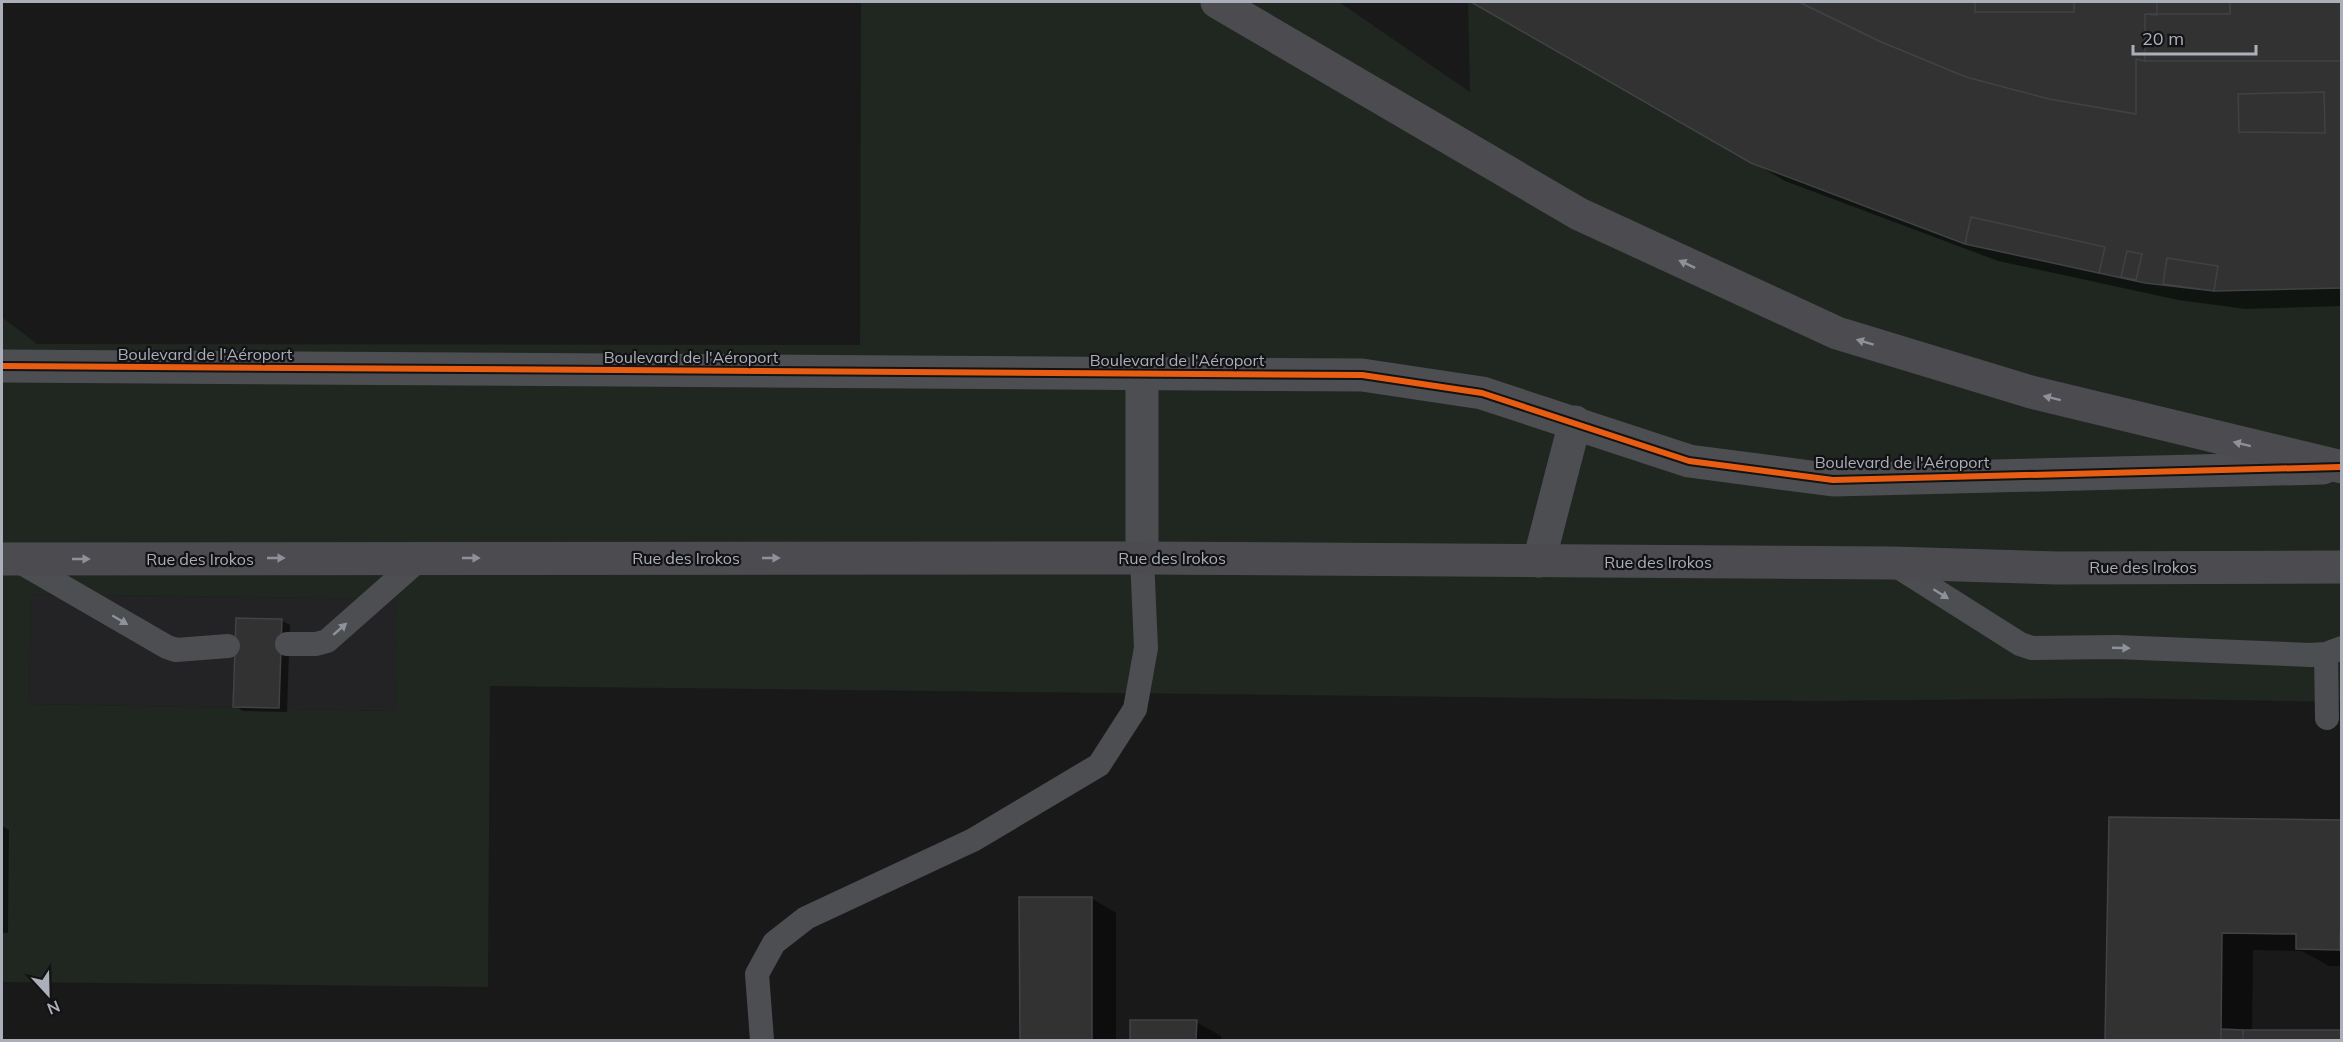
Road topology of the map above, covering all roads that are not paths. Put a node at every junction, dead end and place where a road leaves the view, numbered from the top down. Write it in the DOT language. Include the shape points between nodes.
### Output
graph roads {
  1 [pos="1217,2"];
  2 [pos="2,366"];
  3 [pos="1142,373"];
  4 [pos="1575,422"];
  5 [pos="2341,467"];
  6 [pos="421,558"];
  7 [pos="1142,558"];
  8 [pos="8,559"];
  9 [pos="1539,561"];
  10 [pos="1892,563"];
  11 [pos="2342,567"];
  12 [pos="287,644"];
  13 [pos="228,646"];
  14 [pos="2334,651"];
  15 [pos="2328,718"];
  16 [pos="762,1041"];
  5 -- 1 [label="main road, one-way" via="2031,392 1837,333 1580,214"];
  2 -- 3 [label="street, Boulevard de l'Aéroport"];
  3 -- 4 [label="street, Boulevard de l'Aéroport" via="1362,375 1482,393"];
  3 -- 7 [label="street"];
  4 -- 5 [label="street, Boulevard de l'Aéroport" via="1689,461 1833,480"];
  4 -- 9 [label="street"];
  6 -- 7 [label="main road, Rue des Irokos, one-way"];
  8 -- 6 [label="main road, Rue des Irokos, one-way"];
  12 -- 6 [label="lane, one-way" via="327,641"];
  7 -- 9 [label="main road, Rue des Irokos"];
  7 -- 16 [label="lane" via="1146,648 1135,709 1099,765 973,840 806,918 774,944 757,974"];
  8 -- 13 [label="lane, one-way" via="167,648"];
  9 -- 10 [label="main road, Rue des Irokos"];
  10 -- 11 [label="main road, Rue des Irokos" via="2058,568"];
  10 -- 14 [label="lane, one-way" via="2032,648 2116,647 2310,655"];
  14 -- 15 [label="lane"];
}
